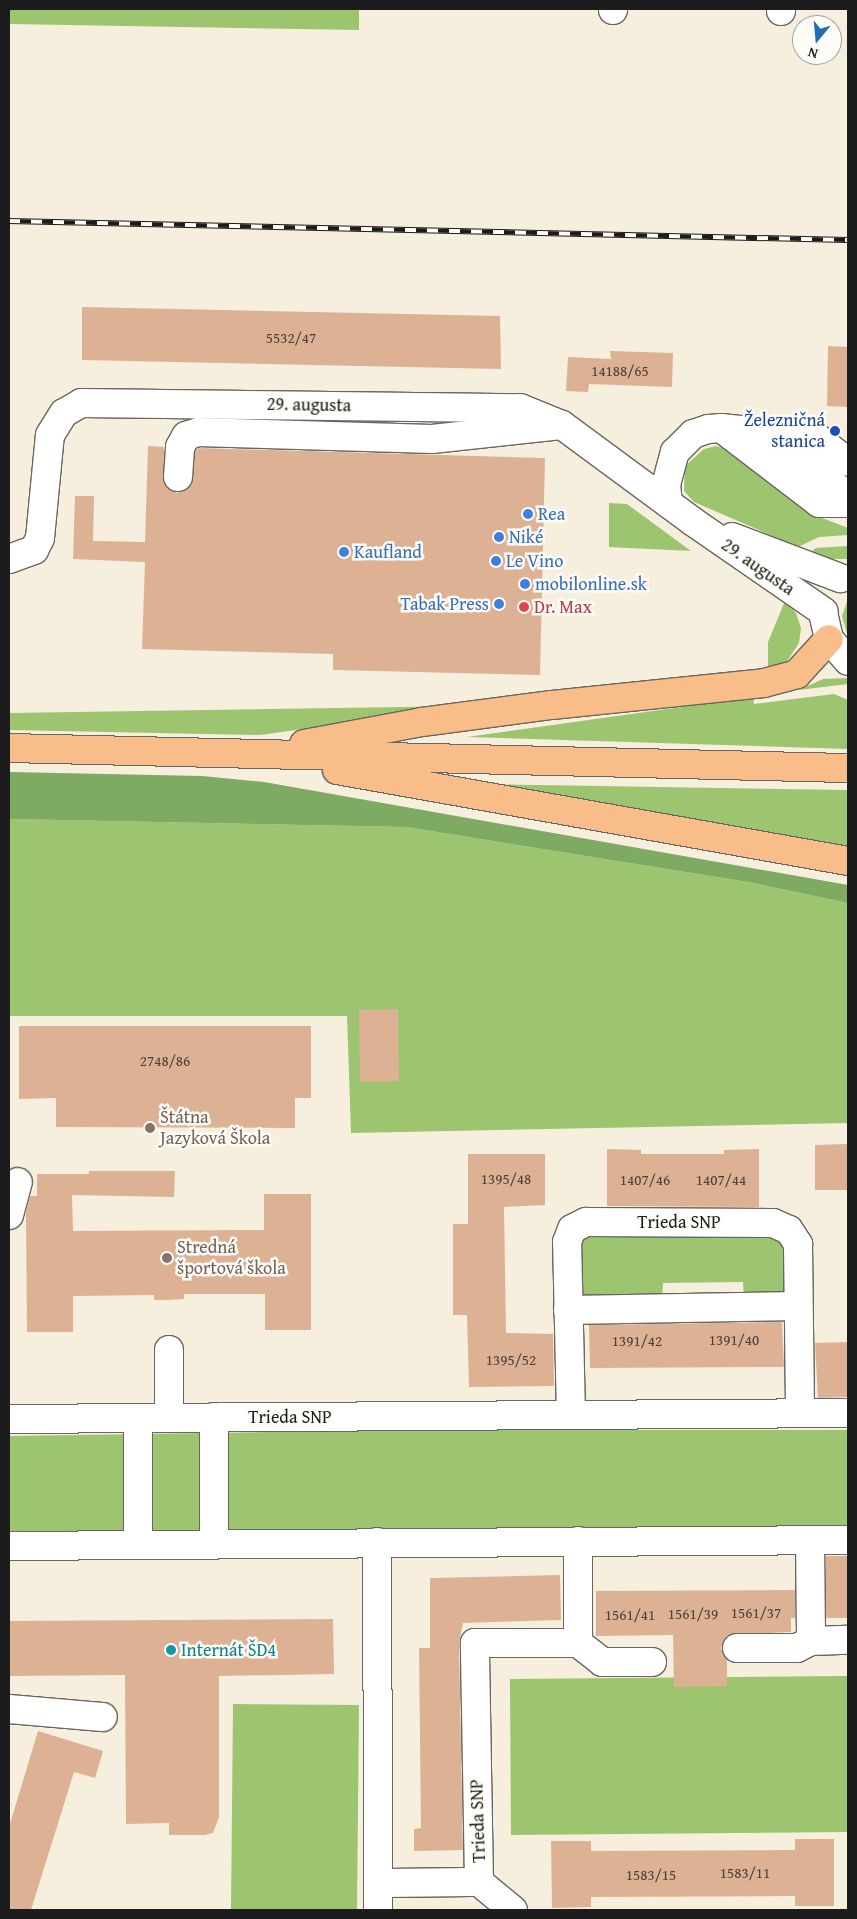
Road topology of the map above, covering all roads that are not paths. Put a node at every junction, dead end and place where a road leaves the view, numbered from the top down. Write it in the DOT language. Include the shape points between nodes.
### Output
graph roads {
  1 [pos="562,425"];
  2 [pos="721,428"];
  3 [pos="765,432"];
  4 [pos="848,462"];
  5 [pos="178,477"];
  6 [pos="848,496"];
  7 [pos="668,503"];
  8 [pos="848,503"];
  9 [pos="692,521"];
  10 [pos="9,559"];
  11 [pos="844,575"];
  12 [pos="824,612"];
  13 [pos="829,639"];
  14 [pos="848,661"];
  15 [pos="9,748"];
  16 [pos="250,754"];
  17 [pos="848,768"];
  18 [pos="848,861"];
  19 [pos="18,1182"];
  20 [pos="9,1215"];
  21 [pos="798,1306"];
  22 [pos="568,1310"];
  23 [pos="169,1350"];
  24 [pos="800,1413"];
  25 [pos="848,1413"];
  26 [pos="571,1415"];
  27 [pos="138,1418"];
  28 [pos="169,1418"];
  29 [pos="214,1418"];
  30 [pos="9,1419"];
  31 [pos="810,1540"];
  32 [pos="848,1540"];
  33 [pos="578,1541"];
  34 [pos="377,1542"];
  35 [pos="214,1544"];
  36 [pos="138,1545"];
  37 [pos="9,1546"];
  38 [pos="848,1640"];
  39 [pos="811,1641"];
  40 [pos="578,1643"];
  41 [pos="737,1648"];
  42 [pos="652,1662"];
  43 [pos="9,1709"];
  44 [pos="103,1717"];
  45 [pos="479,1882"];
  46 [pos="378,1883"];
  47 [pos="378,1910"];
  48 [pos="513,1910"];
  1 -- 5 [label="street" via="432,440 198,432 186,436 180,448"];
  1 -- 7 [label="street, 29. augusta"];
  1 -- 10 [label="street, 29. augusta" via="520,408 81,403 64,413 50,435 40,538 34,550"];
  2 -- 3 [label="street"];
  2 -- 7 [label="street" via="693,434 675,452 666,485"];
  2 -- 8 [label="street" via="819,503"];
  3 -- 4 [label="street" via="818,438"];
  3 -- 6 [label="street"];
  7 -- 9 [label="street, 29. augusta"];
  9 -- 11 [label="street, 29. augusta"];
  9 -- 12 [label="street, 29. augusta"];
  11 -- 12 [label="street, 29. augusta" via="832,588"];
  12 -- 13 [label="street, 29. augusta"];
  13 -- 14 [label="street"];
  13 -- 16 [label="main road" via="797,674 764,683 552,704 422,722"];
  15 -- 16 [label="main road"];
  16 -- 17 [label="main road"];
  16 -- 18 [label="main road"];
  19 -- 20 [label="street"];
  21 -- 22 [label="street"];
  21 -- 22 [label="street, Trieda SNP" via="798,1244 789,1230 773,1223 586,1222 572,1229 566,1242"];
  21 -- 24 [label="street, Trieda SNP"];
  22 -- 26 [label="street, Trieda SNP"];
  23 -- 28 [label="street"];
  24 -- 25 [label="street, Trieda SNP"];
  24 -- 26 [label="street, Trieda SNP"];
  26 -- 29 [label="street, Trieda SNP"];
  27 -- 28 [label="street, Trieda SNP"];
  27 -- 30 [label="street, Trieda SNP"];
  27 -- 36 [label="street"];
  28 -- 29 [label="street, Trieda SNP"];
  29 -- 35 [label="street"];
  31 -- 32 [label="street"];
  31 -- 33 [label="street"];
  31 -- 39 [label="street"];
  33 -- 34 [label="street"];
  33 -- 40 [label="street"];
  34 -- 35 [label="street"];
  34 -- 46 [label="street"];
  35 -- 36 [label="street"];
  36 -- 37 [label="street"];
  38 -- 39 [label="street"];
  39 -- 41 [label="street" via="797,1648"];
  40 -- 42 [label="street" via="602,1662"];
  40 -- 45 [label="street, Trieda SNP" via="476,1643"];
  43 -- 44 [label="street"];
  45 -- 46 [label="street, Trieda SNP"];
  45 -- 48 [label="street"];
  46 -- 47 [label="street"];
}
